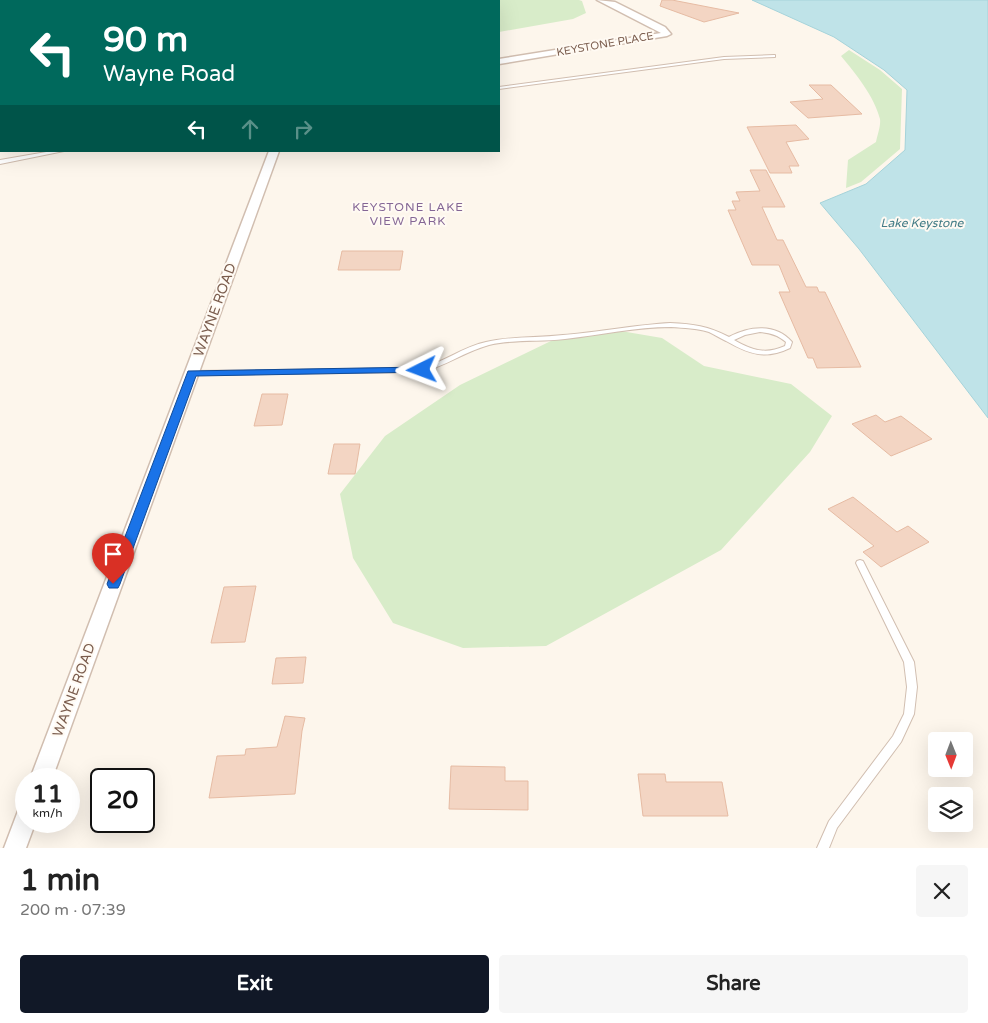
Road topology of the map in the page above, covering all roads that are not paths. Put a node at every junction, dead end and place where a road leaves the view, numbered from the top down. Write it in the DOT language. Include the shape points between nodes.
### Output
graph roads {
  1 [pos="601,0"];
  2 [pos="774,56"];
  3 [pos="500,62"];
  4 [pos="500,88"];
  5 [pos="56,152"];
  6 [pos="274,152"];
  7 [pos="0,162"];
  8 [pos="728,340"];
  9 [pos="192,373"];
  10 [pos="860,563"];
  11 [pos="45,768"];
  12 [pos="20,833"];
  13 [pos="15,848"];
  14 [pos="823,848"];
  1 -- 3 [label="street, KEYSTONE PLACE" via="668,34"];
  2 -- 4 [label="lane" via="724,58"];
  5 -- 7 [label="lane"];
  6 -- 9 [label="street, WAYNE ROAD"];
  8 -- 8 [label="lane" via="738,334 770,331 783,334 789,342 788,348 781,352 766,353 750,351"];
  8 -- 9 [label="lane" via="702,328 647,327 561,338 502,340 484,344 437,367 422,370"];
  9 -- 11 [label="street, WAYNE ROAD"];
  10 -- 14 [label="lane" via="909,662 912,687 909,714 897,739 834,825"];
  12 -- 13 [label="street"];
}
